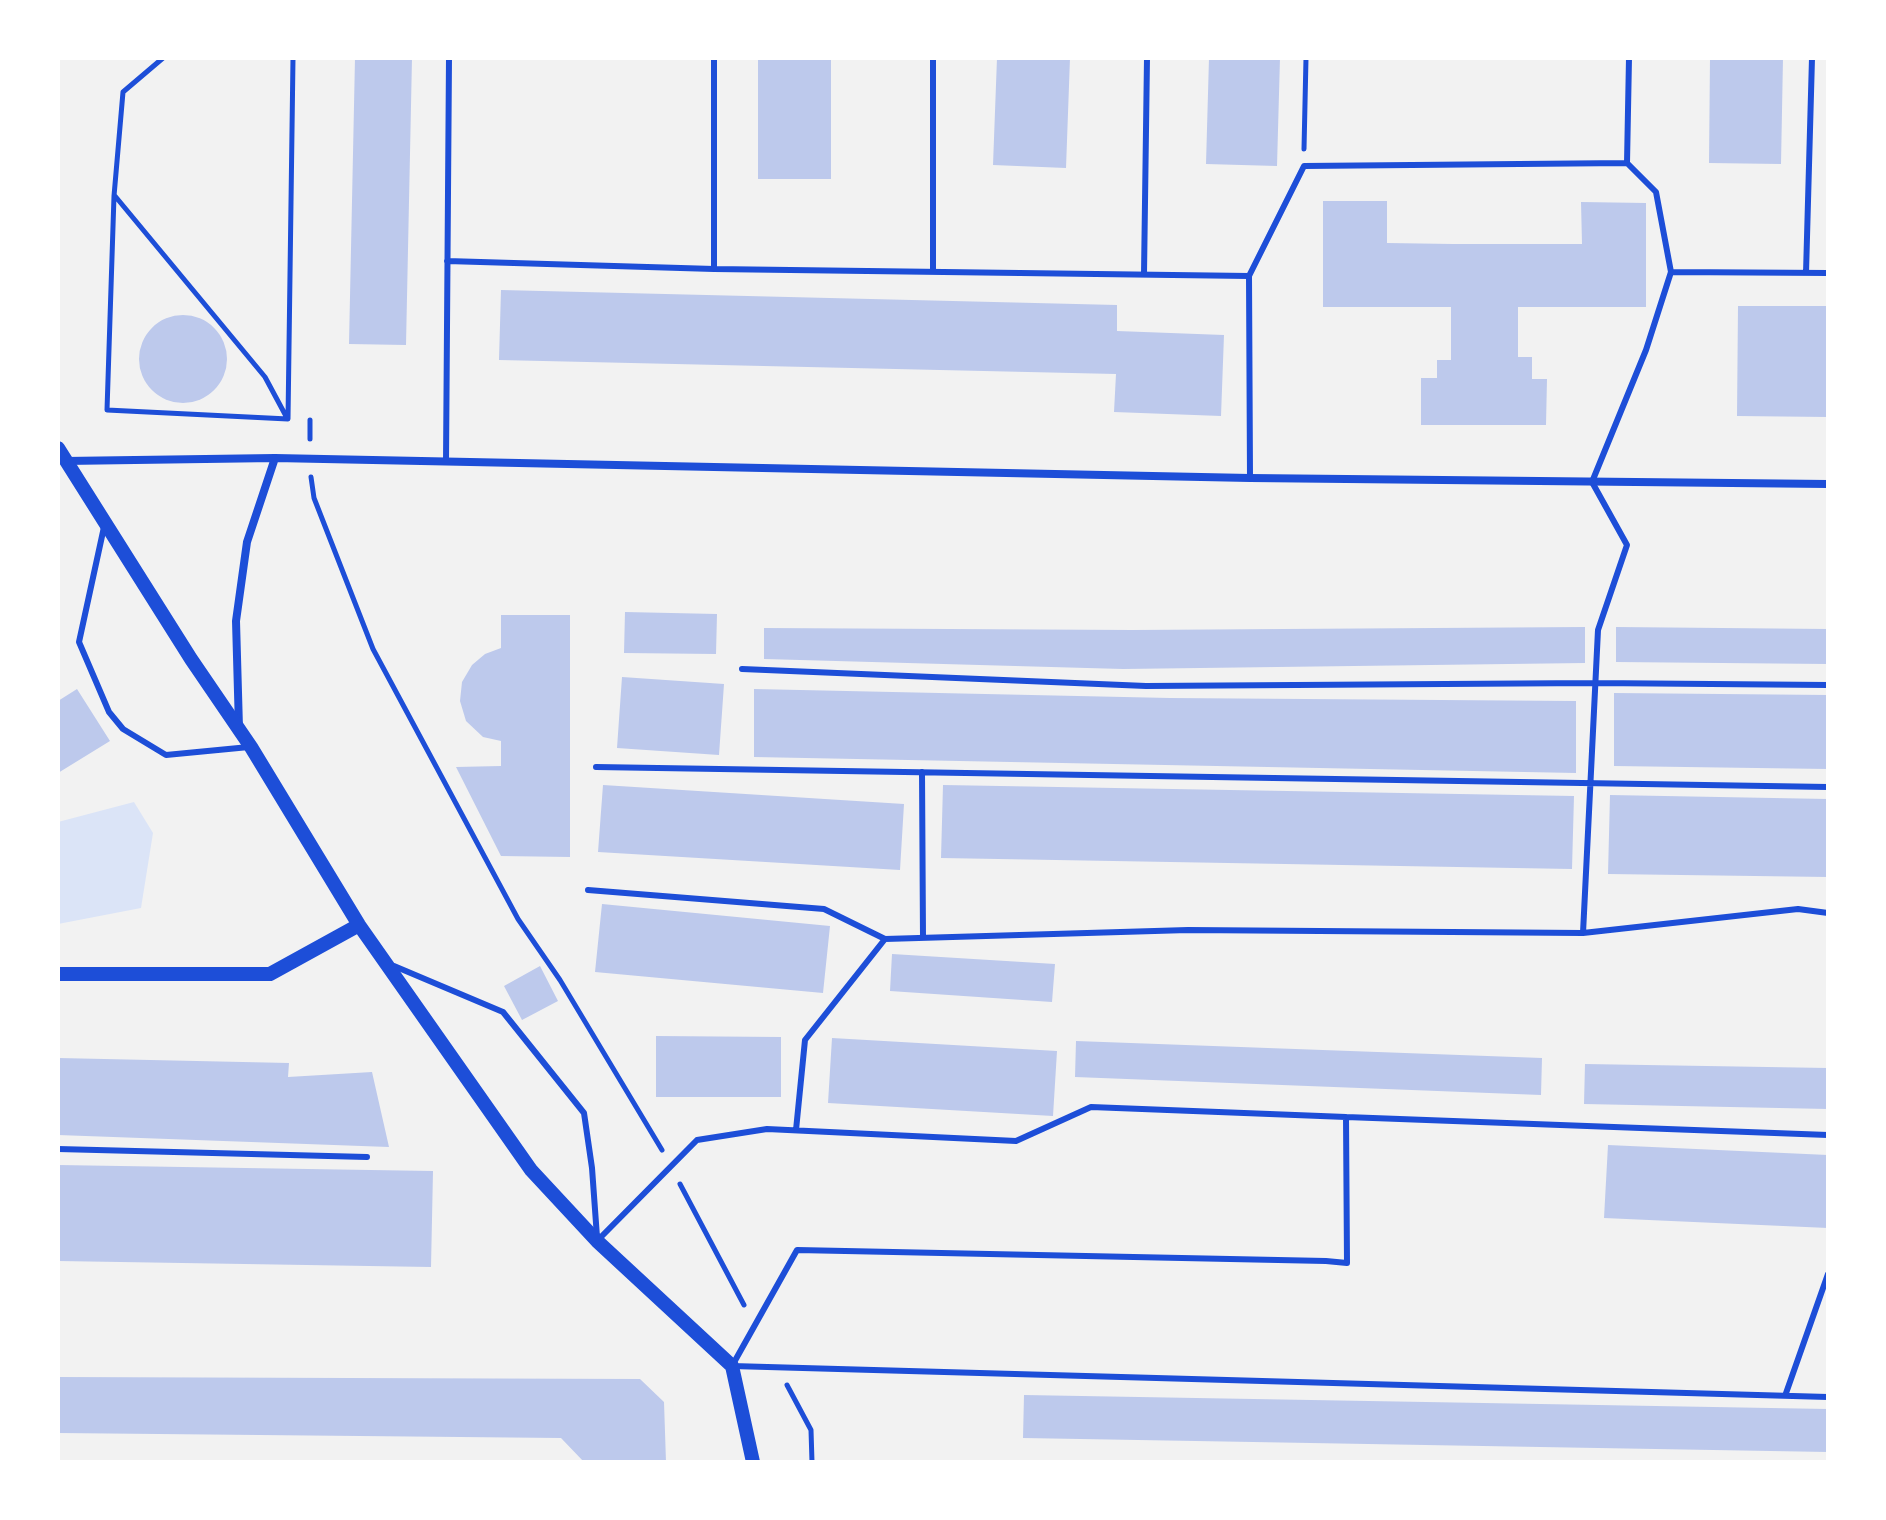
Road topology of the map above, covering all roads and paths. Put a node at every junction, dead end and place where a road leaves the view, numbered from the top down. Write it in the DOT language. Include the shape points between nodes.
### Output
graph roads {
  1 [pos="163,58"];
  2 [pos="293,58"];
  3 [pos="449,58"];
  4 [pos="714,58"];
  5 [pos="933,58"];
  6 [pos="1147,58"];
  7 [pos="1306,58"];
  8 [pos="1629,58"];
  9 [pos="1812,58"];
  10 [pos="1627,163"];
  11 [pos="1304,166"];
  12 [pos="114,196"];
  13 [pos="447,261"];
  14 [pos="714,269"];
  15 [pos="933,270"];
  16 [pos="1671,272"];
  17 [pos="1806,273"];
  18 [pos="1828,273"];
  19 [pos="1144,274"];
  20 [pos="1249,276"];
  21 [pos="288,419"];
  22 [pos="310,420"];
  23 [pos="61,454"];
  24 [pos="275,458"];
  25 [pos="309,458"];
  26 [pos="446,461"];
  27 [pos="1250,478"];
  28 [pos="1592,482"];
  29 [pos="1828,484"];
  30 [pos="104,523"];
  31 [pos="742,669"];
  32 [pos="1594,683"];
  33 [pos="1828,685"];
  34 [pos="239,729"];
  35 [pos="251,747"];
  36 [pos="596,767"];
  37 [pos="922,772"];
  38 [pos="1591,783"];
  39 [pos="1828,787"];
  40 [pos="588,890"];
  41 [pos="1828,913"];
  42 [pos="359,925"];
  43 [pos="1583,933"];
  44 [pos="923,938"];
  45 [pos="885,939"];
  46 [pos="385,963"];
  47 [pos="58,974"];
  48 [pos="1346,1117"];
  49 [pos="796,1130"];
  50 [pos="1828,1135"];
  51 [pos="58,1149"];
  52 [pos="367,1157"];
  53 [pos="671,1167"];
  54 [pos="597,1241"];
  55 [pos="1828,1274"];
  56 [pos="755,1325"];
  57 [pos="732,1366"];
  58 [pos="777,1367"];
  59 [pos="1785,1396"];
  60 [pos="1828,1397"];
  61 [pos="753,1462"];
  62 [pos="812,1462"];
  1 -- 12 [label="path" via="123,92"];
  2 -- 21 [label="path"];
  3 -- 13 [label="lane"];
  4 -- 14 [label="lane"];
  5 -- 15 [label="lane"];
  6 -- 19 [label="lane"];
  7 -- 11 [label="path"];
  8 -- 10 [label="lane"];
  9 -- 17 [label="lane"];
  10 -- 11 [label="lane"];
  10 -- 16 [label="lane" via="1656,192"];
  11 -- 20 [label="lane"];
  12 -- 21 [label="path" via="265,377"];
  12 -- 21 [label="path" via="107,410"];
  13 -- 14 [label="lane"];
  13 -- 26 [label="lane"];
  14 -- 15 [label="lane"];
  15 -- 19 [label="lane"];
  16 -- 17 [label="lane"];
  16 -- 28 [label="lane" via="1646,350"];
  17 -- 18 [label="lane"];
  19 -- 20 [label="lane"];
  20 -- 27 [label="lane"];
  22 -- 25 [label="path"];
  23 -- 24 [label="street"];
  23 -- 30 [label="street"];
  24 -- 25 [label="street"];
  24 -- 34 [label="street" via="247,542 236,621"];
  25 -- 26 [label="street"];
  25 -- 53 [label="path" via="314,498 373,649 518,919"];
  26 -- 27 [label="street"];
  27 -- 28 [label="street"];
  28 -- 29 [label="street"];
  28 -- 32 [label="lane" via="1627,545 1598,630"];
  30 -- 34 [label="street"];
  30 -- 35 [label="lane" via="79,642 109,712 123,729 166,755"];
  31 -- 32 [label="lane" via="1146,686"];
  32 -- 33 [label="lane"];
  32 -- 38 [label="lane"];
  34 -- 35 [label="street"];
  35 -- 42 [label="street"];
  36 -- 37 [label="lane"];
  37 -- 38 [label="lane"];
  37 -- 44 [label="lane"];
  38 -- 39 [label="lane"];
  38 -- 43 [label="lane"];
  40 -- 45 [label="lane" via="824,909"];
  41 -- 43 [label="lane" via="1798,909"];
  42 -- 46 [label="street"];
  42 -- 47 [label="street" via="270,974"];
  43 -- 44 [label="lane" via="1188,930"];
  44 -- 45 [label="lane"];
  45 -- 49 [label="lane" via="805,1040"];
  46 -- 54 [label="street" via="531,1170"];
  46 -- 54 [label="lane" via="503,1012 584,1113"];
  48 -- 49 [label="lane" via="1091,1107 1016,1141"];
  48 -- 50 [label="lane"];
  48 -- 56 [label="lane" via="1347,1263 797,1250"];
  49 -- 53 [label="lane" via="697,1140"];
  51 -- 52 [label="lane"];
  53 -- 54 [label="lane"];
  53 -- 56 [label="path"];
  54 -- 57 [label="street"];
  55 -- 59 [label="lane"];
  56 -- 57 [label="lane"];
  57 -- 58 [label="lane"];
  57 -- 61 [label="street"];
  58 -- 59 [label="lane"];
  58 -- 62 [label="path" via="811,1430"];
  59 -- 60 [label="lane"];
}
